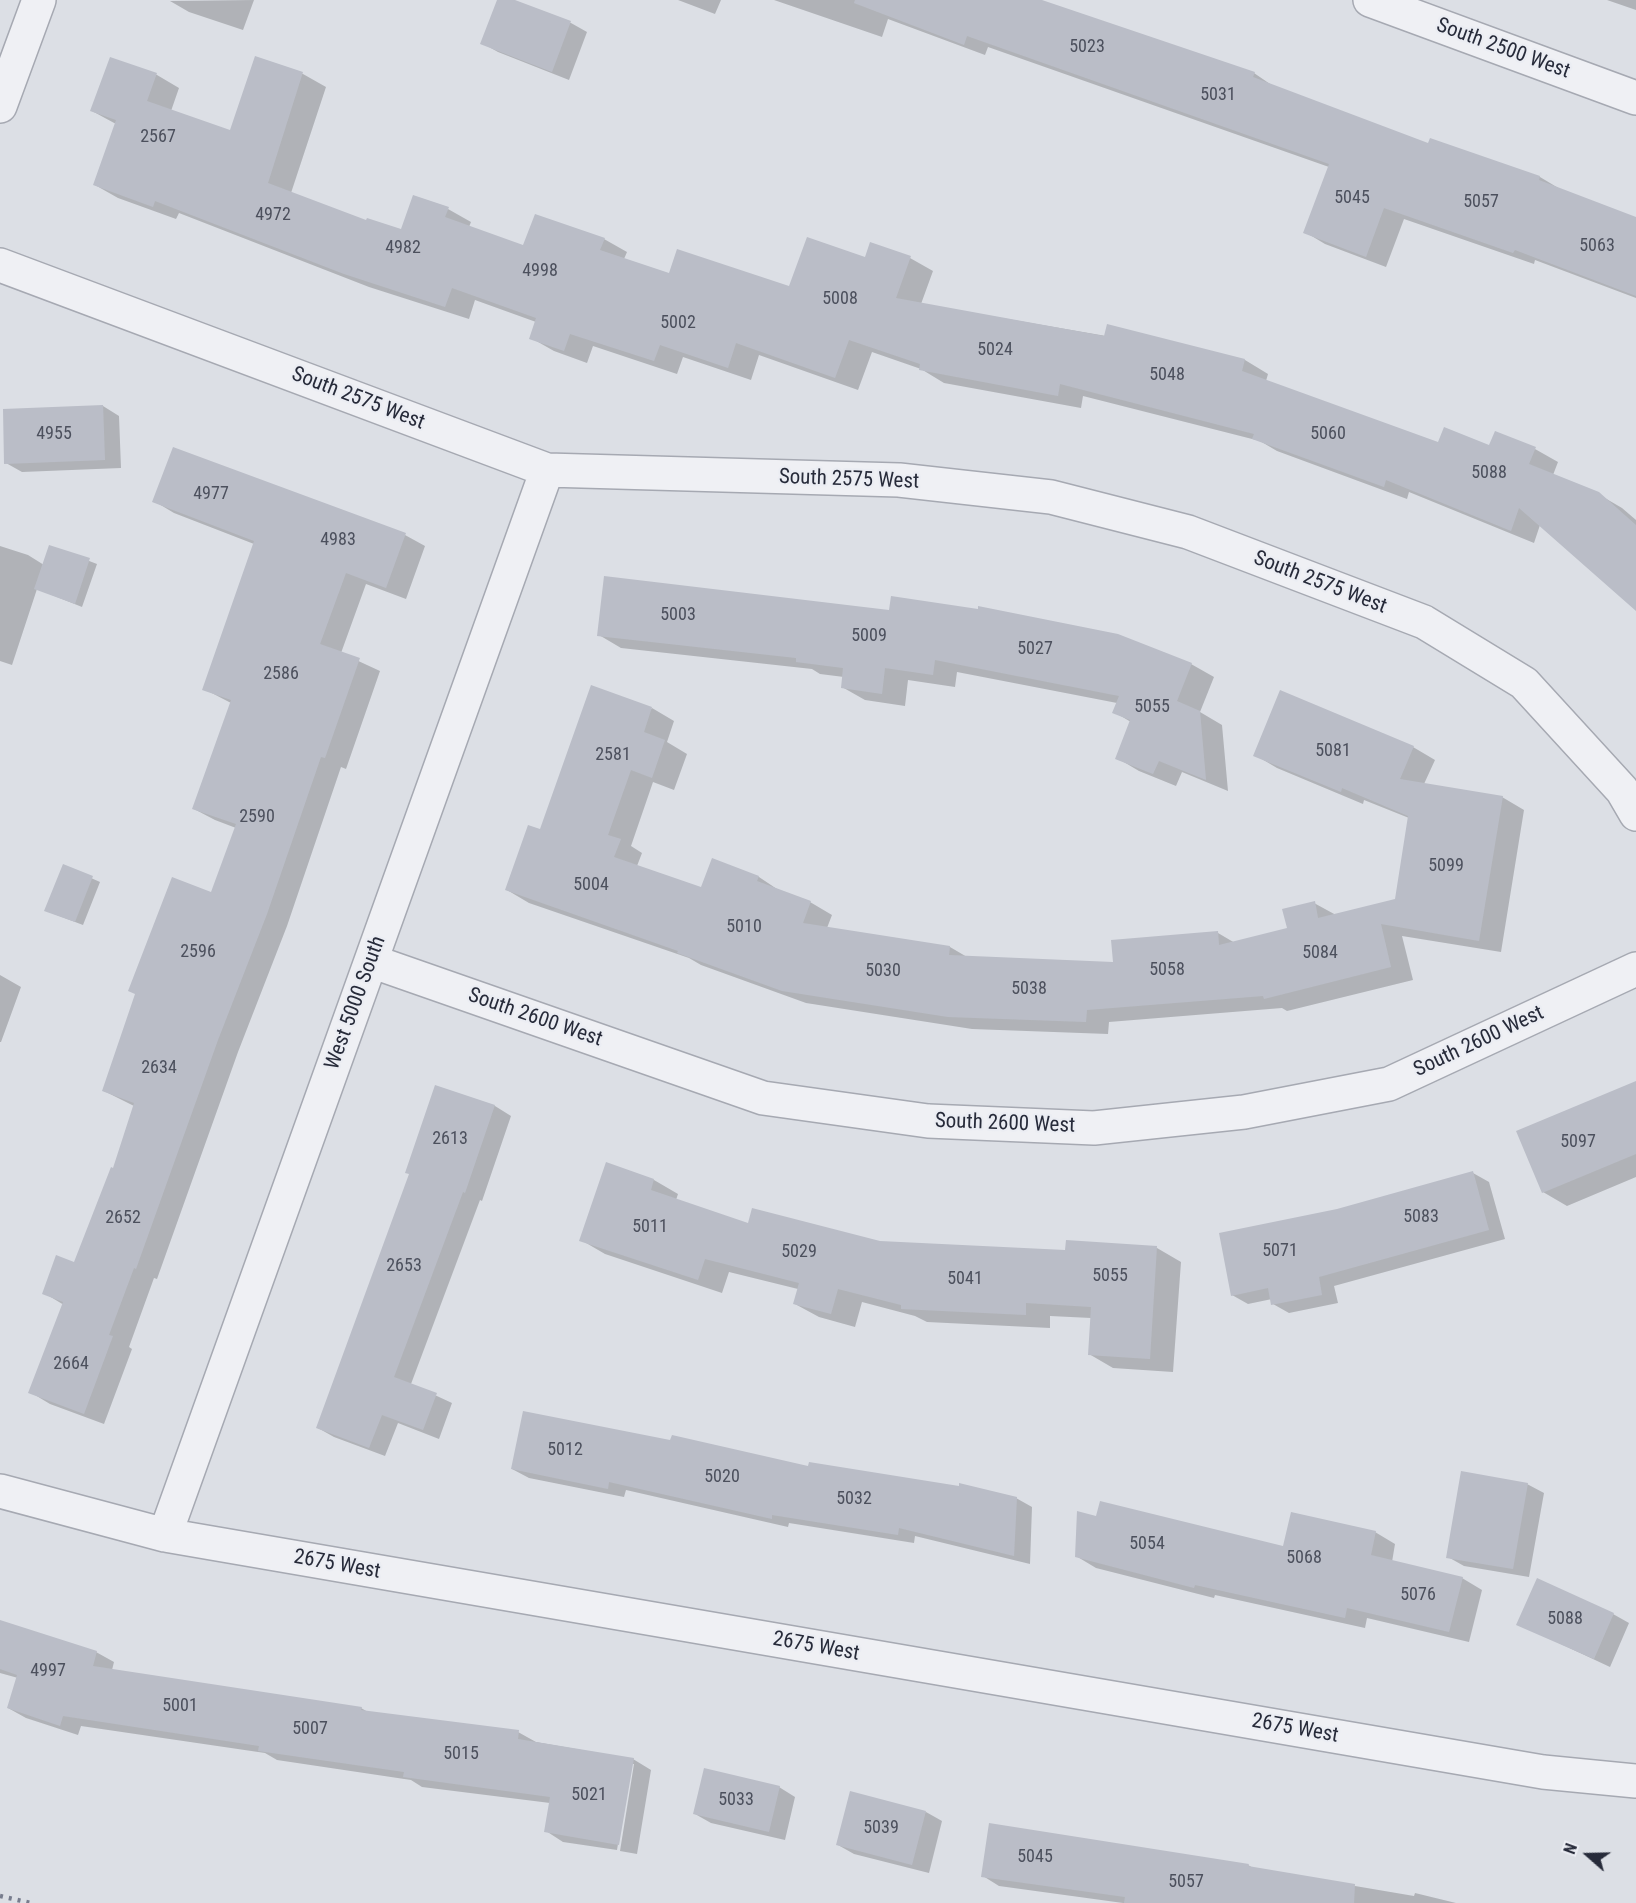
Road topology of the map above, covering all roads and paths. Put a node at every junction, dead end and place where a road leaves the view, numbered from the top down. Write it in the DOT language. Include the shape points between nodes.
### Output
graph roads {
  1 [pos="39,0"];
  2 [pos="1370,0"];
  3 [pos="1636,98"];
  4 [pos="0,106"];
  5 [pos="0,265"];
  6 [pos="547,471"];
  7 [pos="1636,814"];
  8 [pos="371,961"];
  9 [pos="1636,969"];
  10 [pos="0,1491"];
  11 [pos="165,1535"];
  12 [pos="1636,1782"];
  1 -- 4 [label="street"];
  2 -- 3 [label="street, South 2500 West"];
  5 -- 6 [label="street, South 2575 West"];
  6 -- 7 [label="street, South 2575 West" via="899,480 1050,497 1188,532 1424,622 1524,683 1622,790"];
  6 -- 8 [label="street, West 5000 South"];
  8 -- 9 [label="street, South 2600 West" via="763,1098 928,1121 1094,1128 1244,1112 1389,1084"];
  8 -- 11 [label="street, West 5000 South"];
  10 -- 11 [label="street, 2675 West"];
  11 -- 12 [label="street, 2675 West" via="1544,1772"];
}
